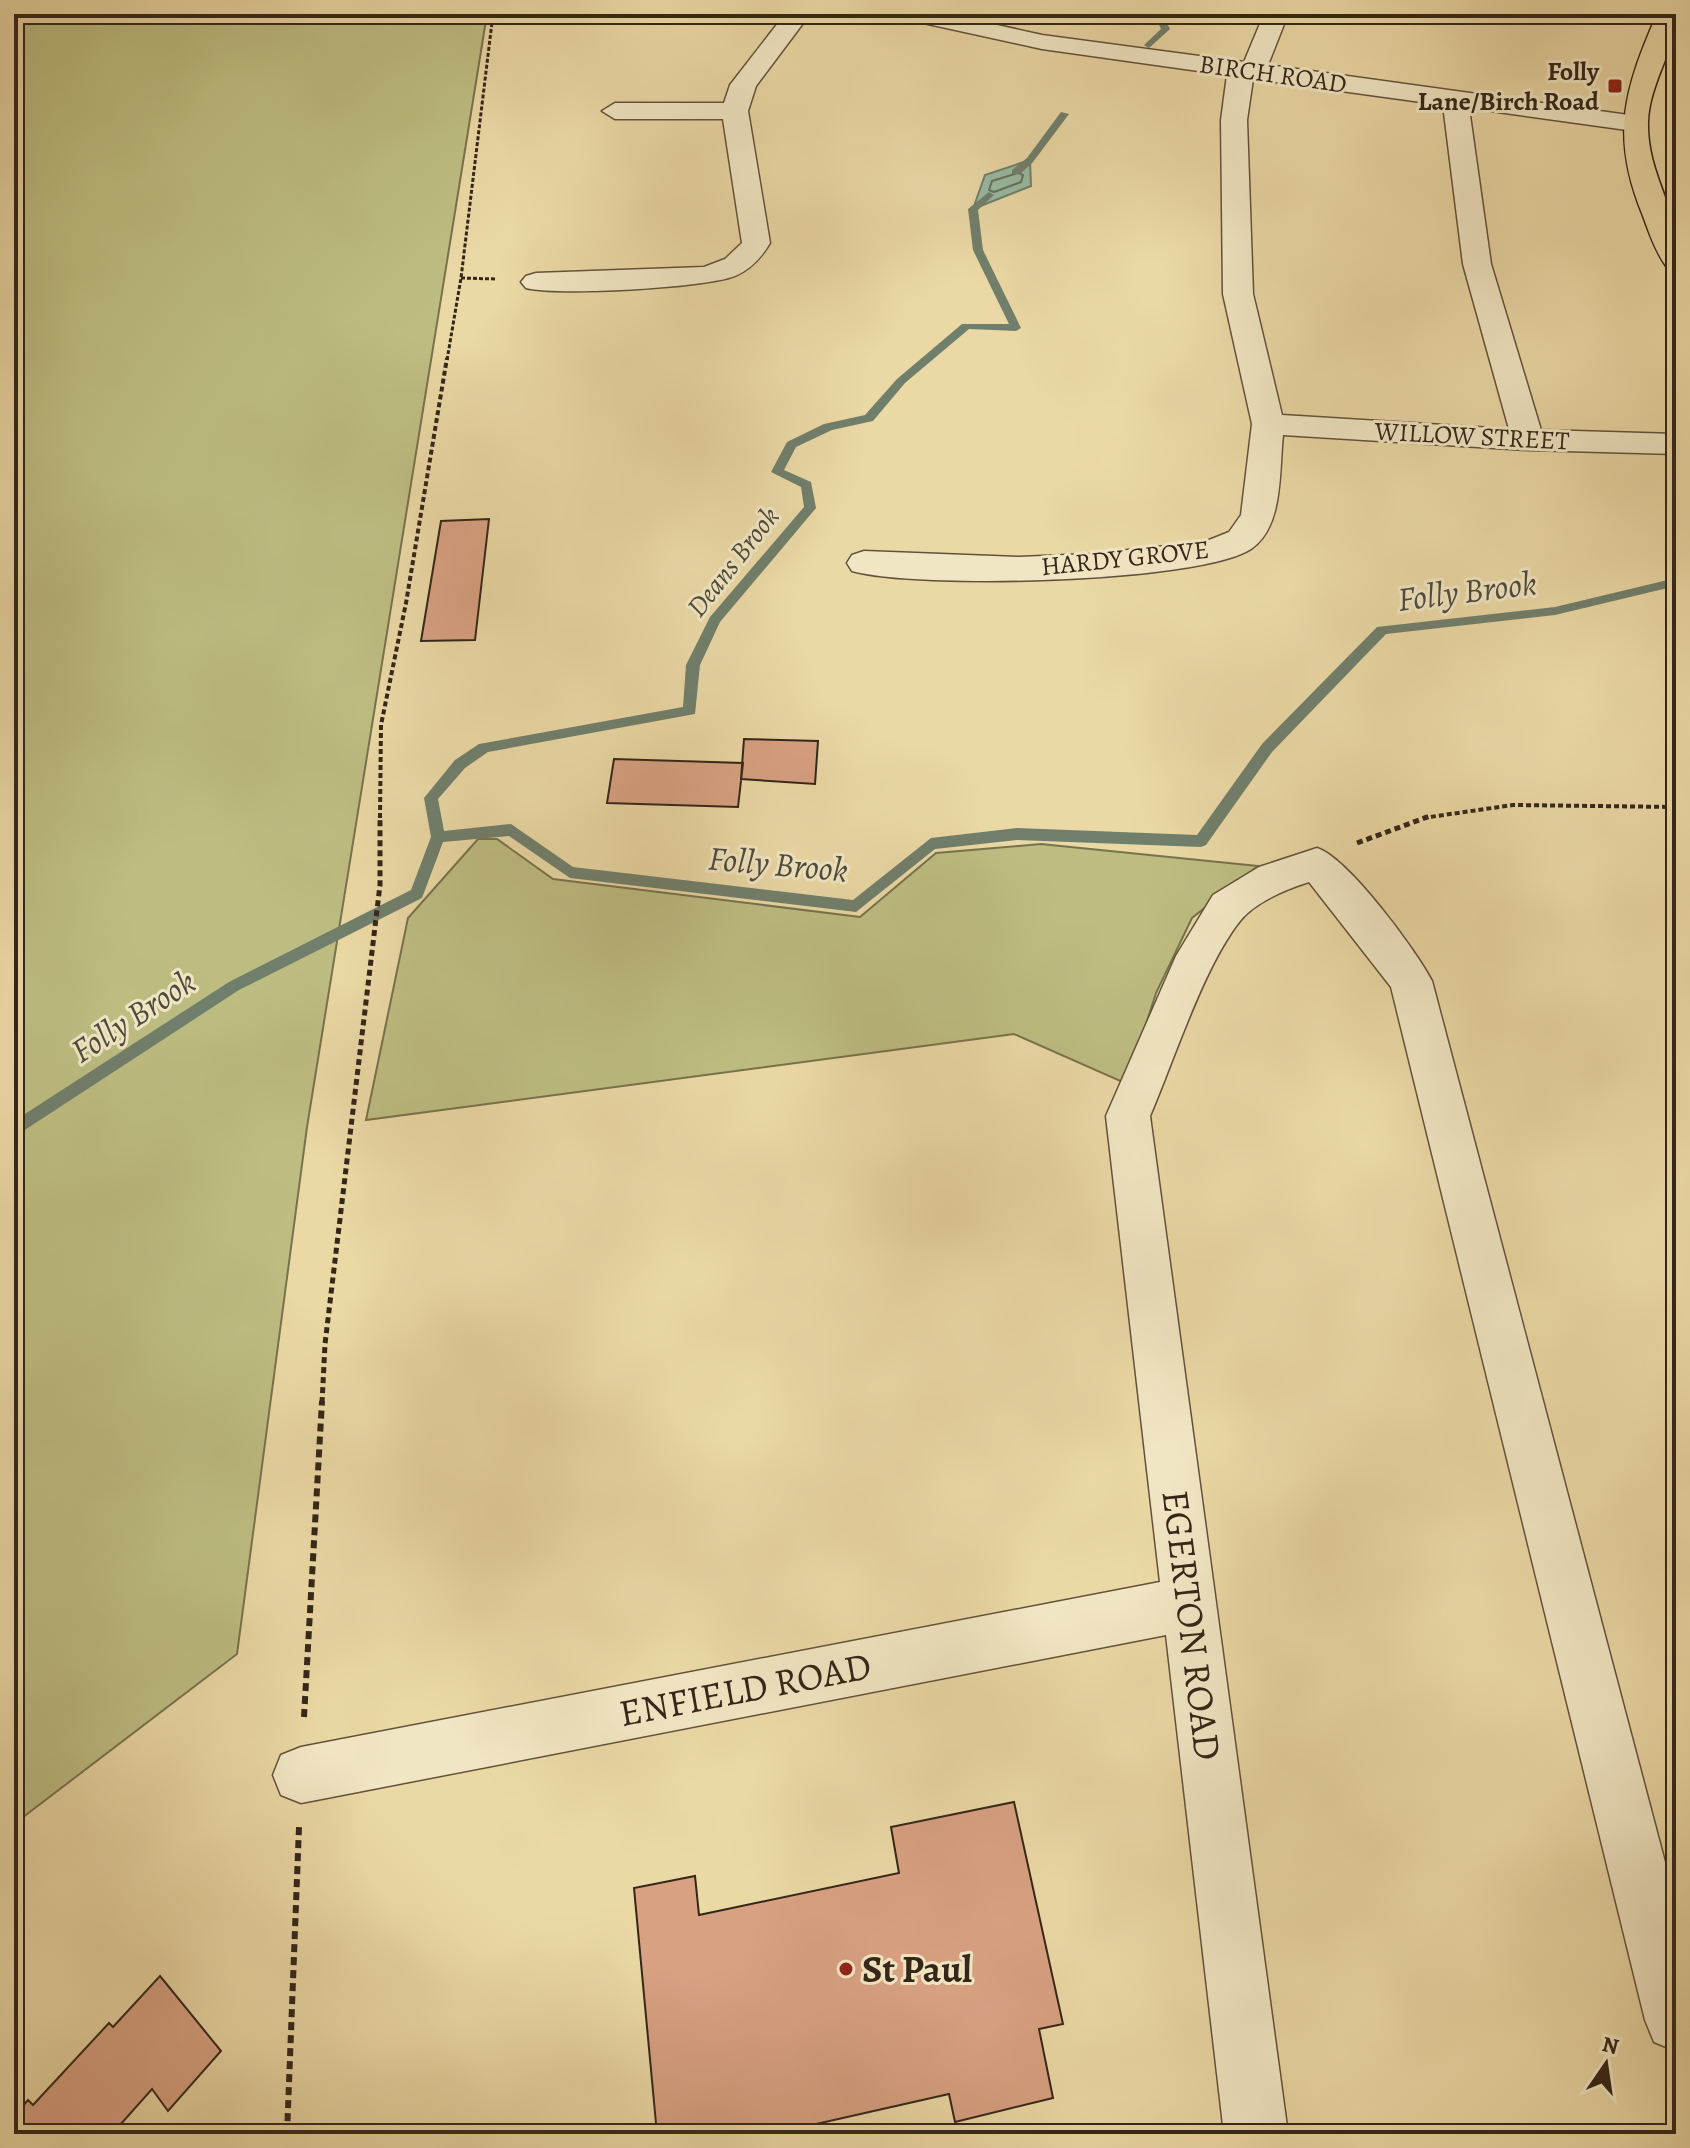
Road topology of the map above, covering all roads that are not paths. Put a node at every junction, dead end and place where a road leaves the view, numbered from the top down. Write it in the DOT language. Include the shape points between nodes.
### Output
graph roads {
  1 [pos="798,14"];
  2 [pos="914,14"];
  3 [pos="1276,14"];
  4 [pos="1669,14"];
  5 [pos="1247,70"];
  6 [pos="1455,98"];
  7 [pos="615,111"];
  8 [pos="735,111"];
  9 [pos="1634,123"];
  10 [pos="1676,260"];
  11 [pos="536,282"];
  12 [pos="1268,424"];
  13 [pos="1528,440"];
  14 [pos="1676,444"];
  15 [pos="864,563"];
  16 [pos="1190,1603"];
  17 [pos="301,1775"];
  18 [pos="1676,2020"];
  19 [pos="1256,2134"];
  1 -- 8 [label="street" via="743,85"];
  2 -- 5 [label="street, BIRCH ROAD" via="1042,42"];
  3 -- 5 [label="street, HARDY GROVE"];
  4 -- 9 [label="main road"];
  5 -- 6 [label="street, BIRCH ROAD"];
  5 -- 12 [label="street, HARDY GROVE" via="1233,150 1238,294"];
  6 -- 9 [label="street, BIRCH ROAD"];
  6 -- 13 [label="street" via="1477,264"];
  7 -- 8 [label="street"];
  8 -- 11 [label="street" via="756,243 748,258 691,278"];
  9 -- 10 [label="main road" via="1642,177"];
  12 -- 13 [label="street, WILLOW STREET"];
  12 -- 15 [label="street, HARDY GROVE" via="1258,516 1241,540 1209,553 1019,569"];
  13 -- 14 [label="street, WILLOW STREET"];
  16 -- 17 [label="street, ENFIELD ROAD"];
  16 -- 18 [label="street, EGERTON ROAD" via="1128,1116 1197,956 1227,907 1273,878 1317,864 1411,981"];
  16 -- 19 [label="street, EGERTON ROAD"];
}
